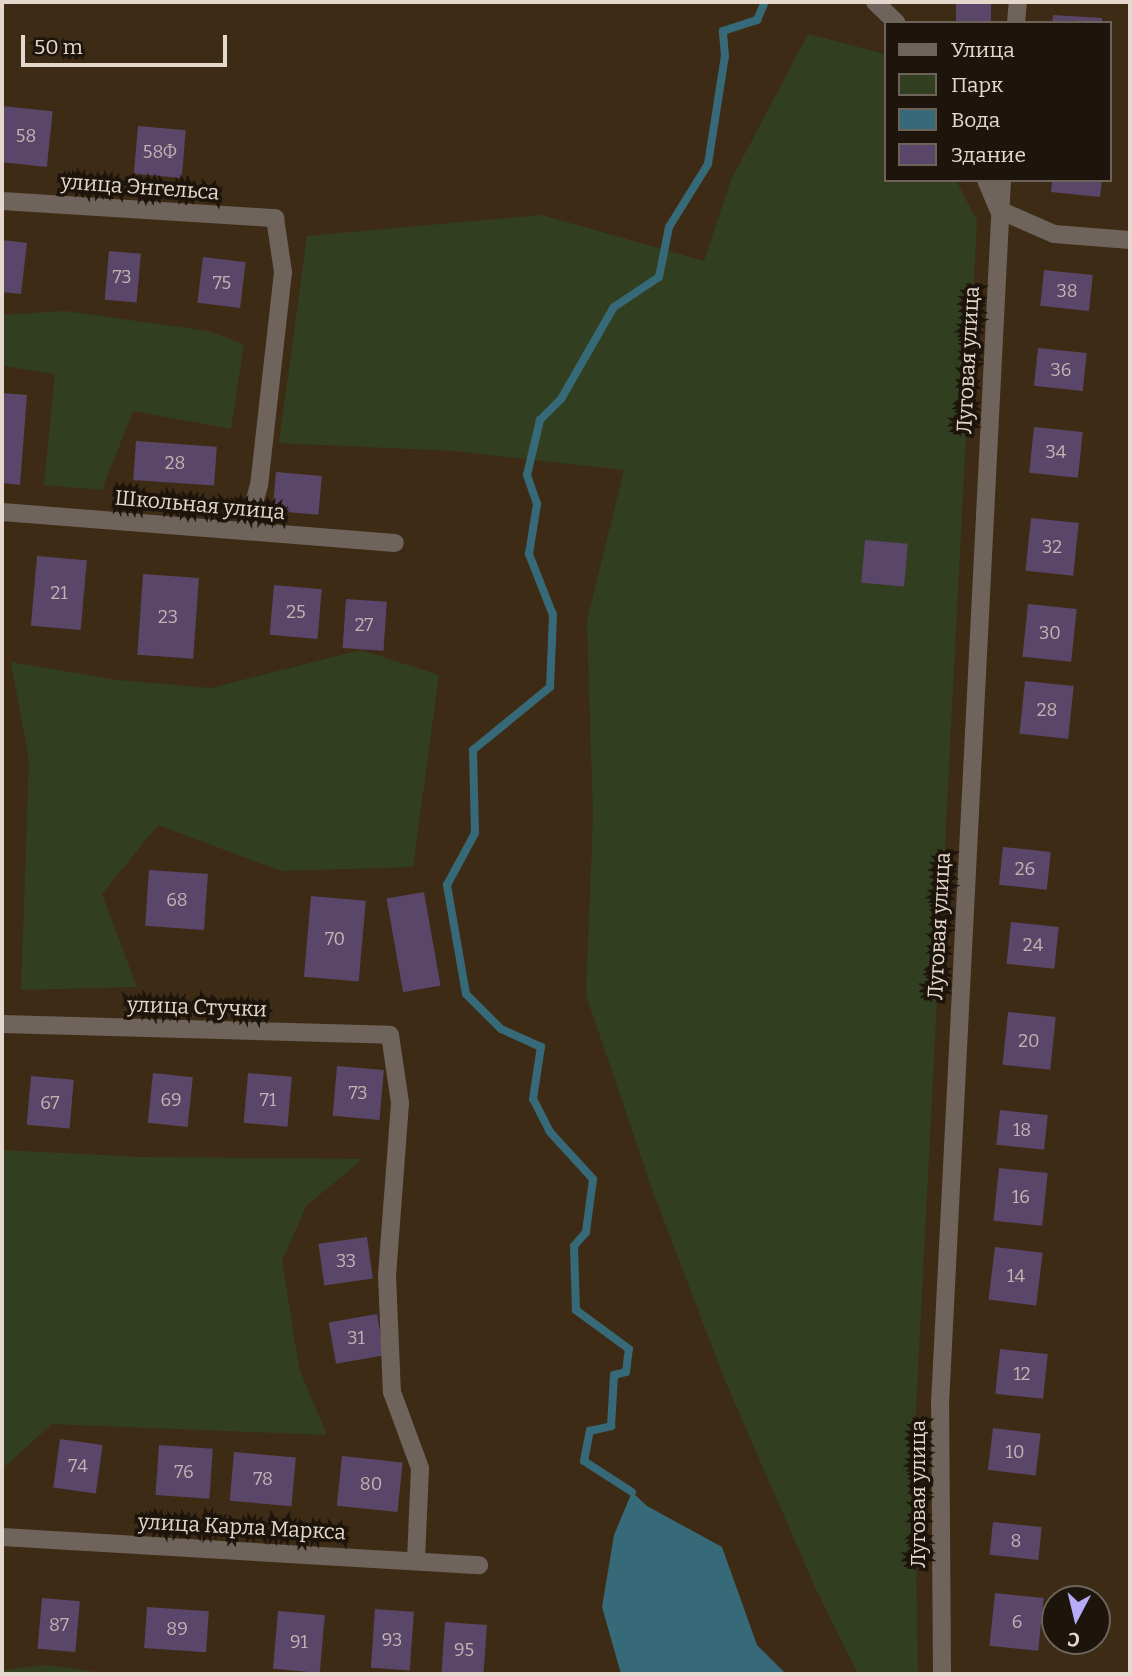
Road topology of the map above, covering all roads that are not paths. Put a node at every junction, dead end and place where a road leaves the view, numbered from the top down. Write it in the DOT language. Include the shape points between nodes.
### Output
graph roads {
  1 [pos="875,2"];
  2 [pos="1018,2"];
  3 [pos="895,21"];
  4 [pos="1016,21"];
  5 [pos="987,182"];
  6 [pos="1002,182"];
  7 [pos="2,201"];
  8 [pos="999,210"];
  9 [pos="1130,240"];
  10 [pos="2,512"];
  11 [pos="246,531"];
  12 [pos="395,543"];
  13 [pos="2,1024"];
  14 [pos="2,1537"];
  15 [pos="416,1560"];
  16 [pos="479,1565"];
  17 [pos="942,1674"];
  1 -- 3 [label="street"];
  2 -- 4 [label="street"];
  5 -- 8 [label="street"];
  6 -- 8 [label="street, Луговая улица"];
  7 -- 11 [label="street, улица Энгельса" via="275,218 283,272 259,485"];
  8 -- 9 [label="street" via="1054,234"];
  8 -- 17 [label="street, Луговая улица" via="940,1404"];
  10 -- 11 [label="street, Школьная улица"];
  11 -- 12 [label="street, Школьная улица"];
  13 -- 15 [label="street, улица Стучки" via="390,1035 400,1103 387,1275 392,1392 421,1468"];
  14 -- 15 [label="street, улица Карла Маркса"];
  15 -- 16 [label="street, улица Карла Маркса"];
}
